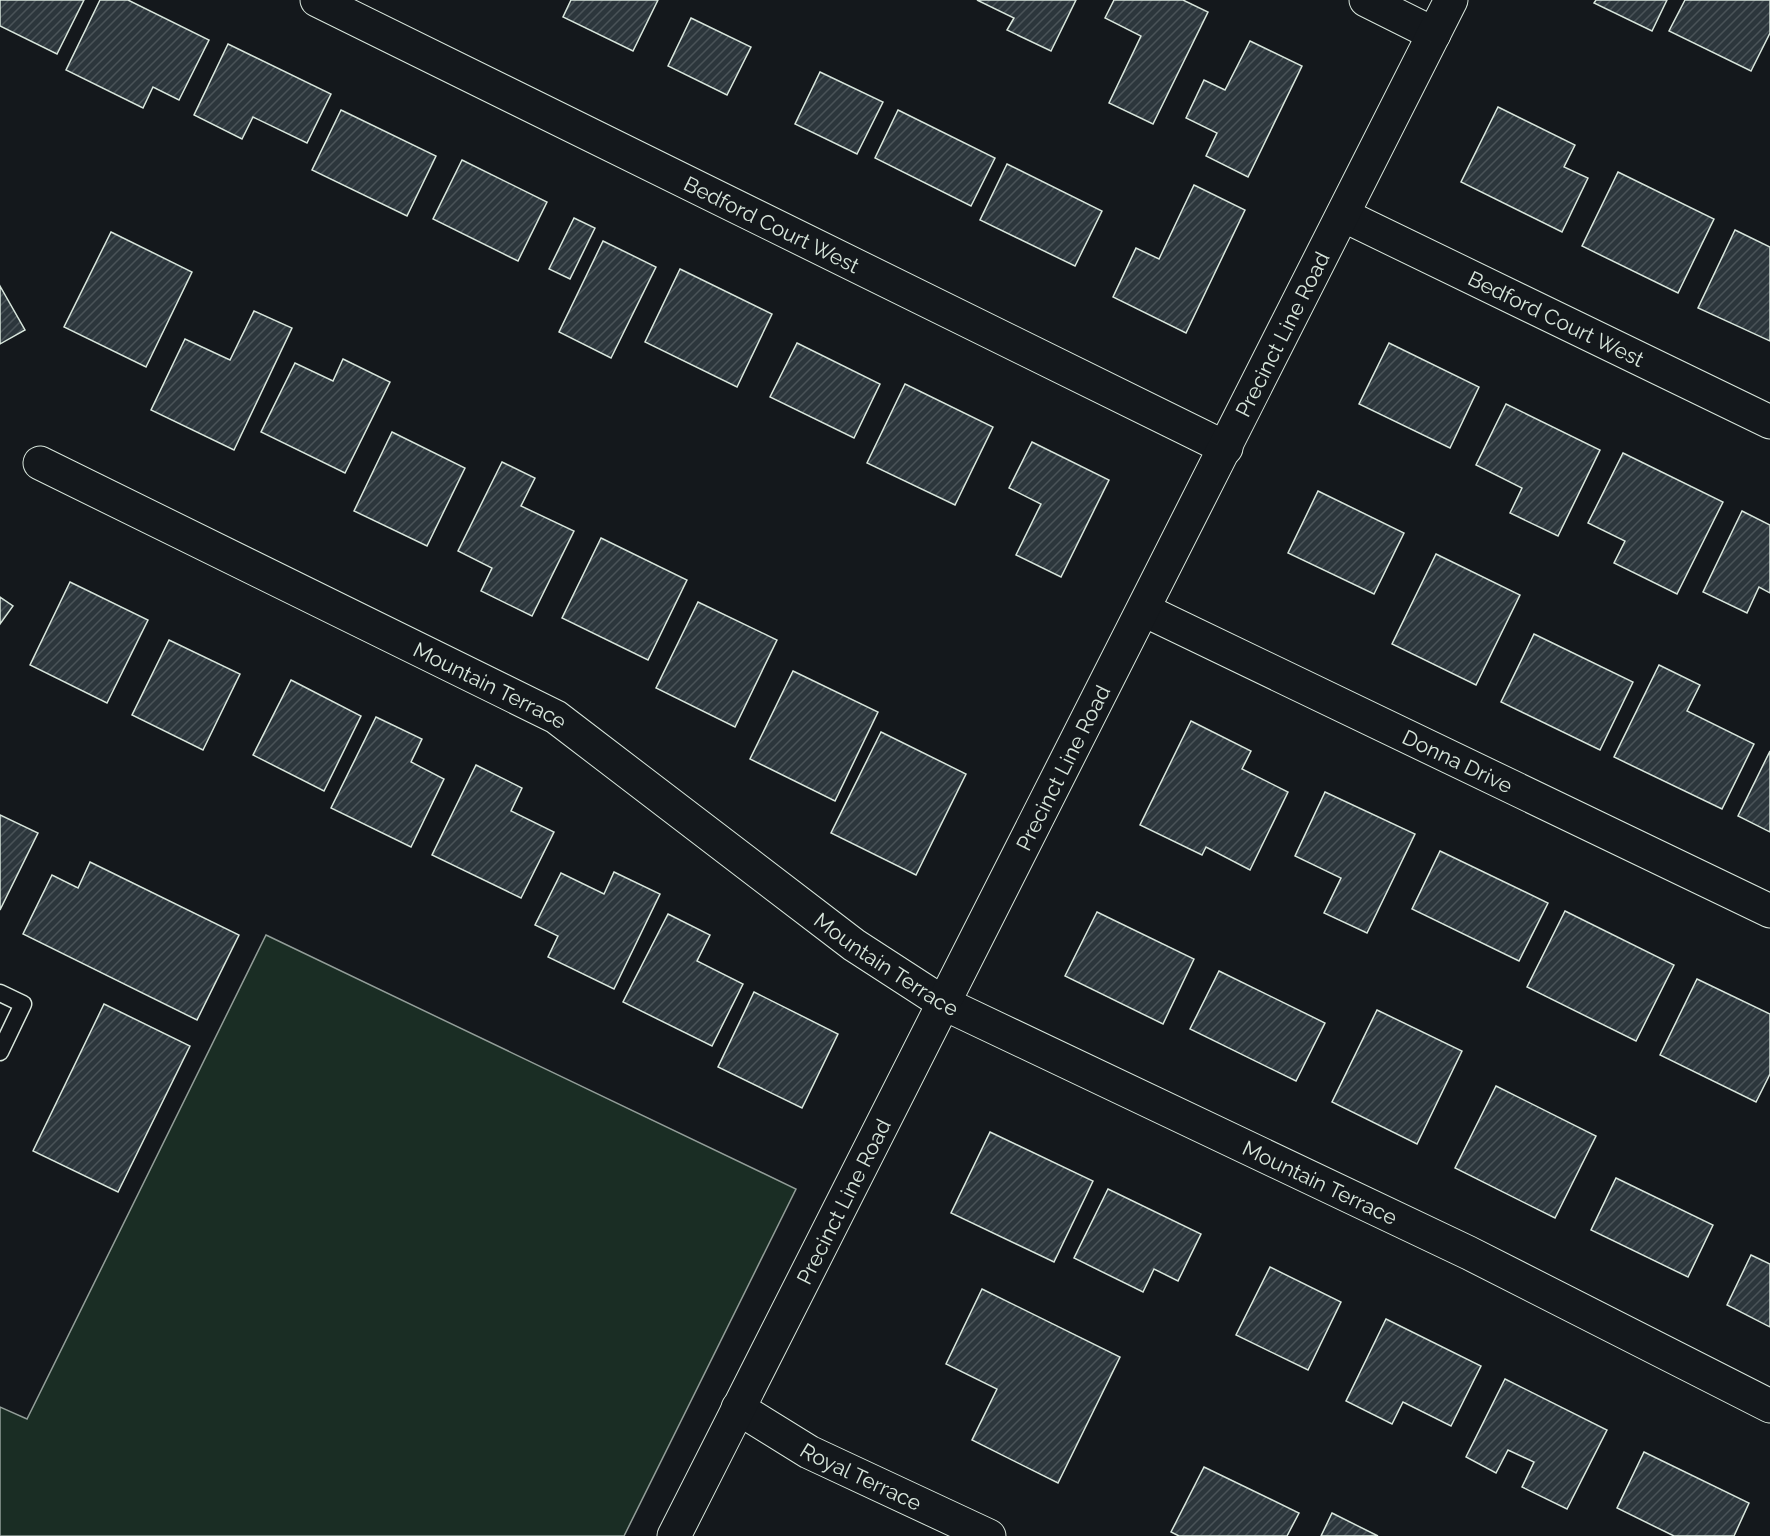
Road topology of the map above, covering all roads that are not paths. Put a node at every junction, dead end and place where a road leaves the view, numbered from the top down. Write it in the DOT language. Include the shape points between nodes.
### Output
graph roads {
  1 [pos="316,0"];
  2 [pos="1366,0"];
  3 [pos="1451,0"];
  4 [pos="1434,34"];
  5 [pos="1343,215"];
  6 [pos="1770,422"];
  7 [pos="1226,448"];
  8 [pos="40,463"];
  9 [pos="1144,610"];
  10 [pos="1770,911"];
  11 [pos="0,993"];
  12 [pos="945,1004"];
  13 [pos="0,1053"];
  14 [pos="1770,1406"];
  15 [pos="738,1408"];
  16 [pos="674,1536"];
  17 [pos="989,1536"];
  1 -- 7 [label="street, Bedford Court West"];
  2 -- 4 [label="street"];
  3 -- 4 [label="street, Precinct Line Road"];
  4 -- 5 [label="street, Precinct Line Road"];
  5 -- 6 [label="street, Bedford Court West"];
  5 -- 7 [label="street, Precinct Line Road"];
  7 -- 9 [label="street, Precinct Line Road"];
  8 -- 12 [label="street, Mountain Terrace" via="556,717 854,945"];
  9 -- 10 [label="street, Donna Drive"];
  9 -- 12 [label="street, Precinct Line Road"];
  11 -- 13 [label="lane" via="23,1004"];
  12 -- 14 [label="street, Mountain Terrace" via="1469,1253"];
  12 -- 15 [label="street, Precinct Line Road"];
  15 -- 16 [label="street, Precinct Line Road"];
  15 -- 17 [label="street, Royal Terrace" via="809,1452"];
}
